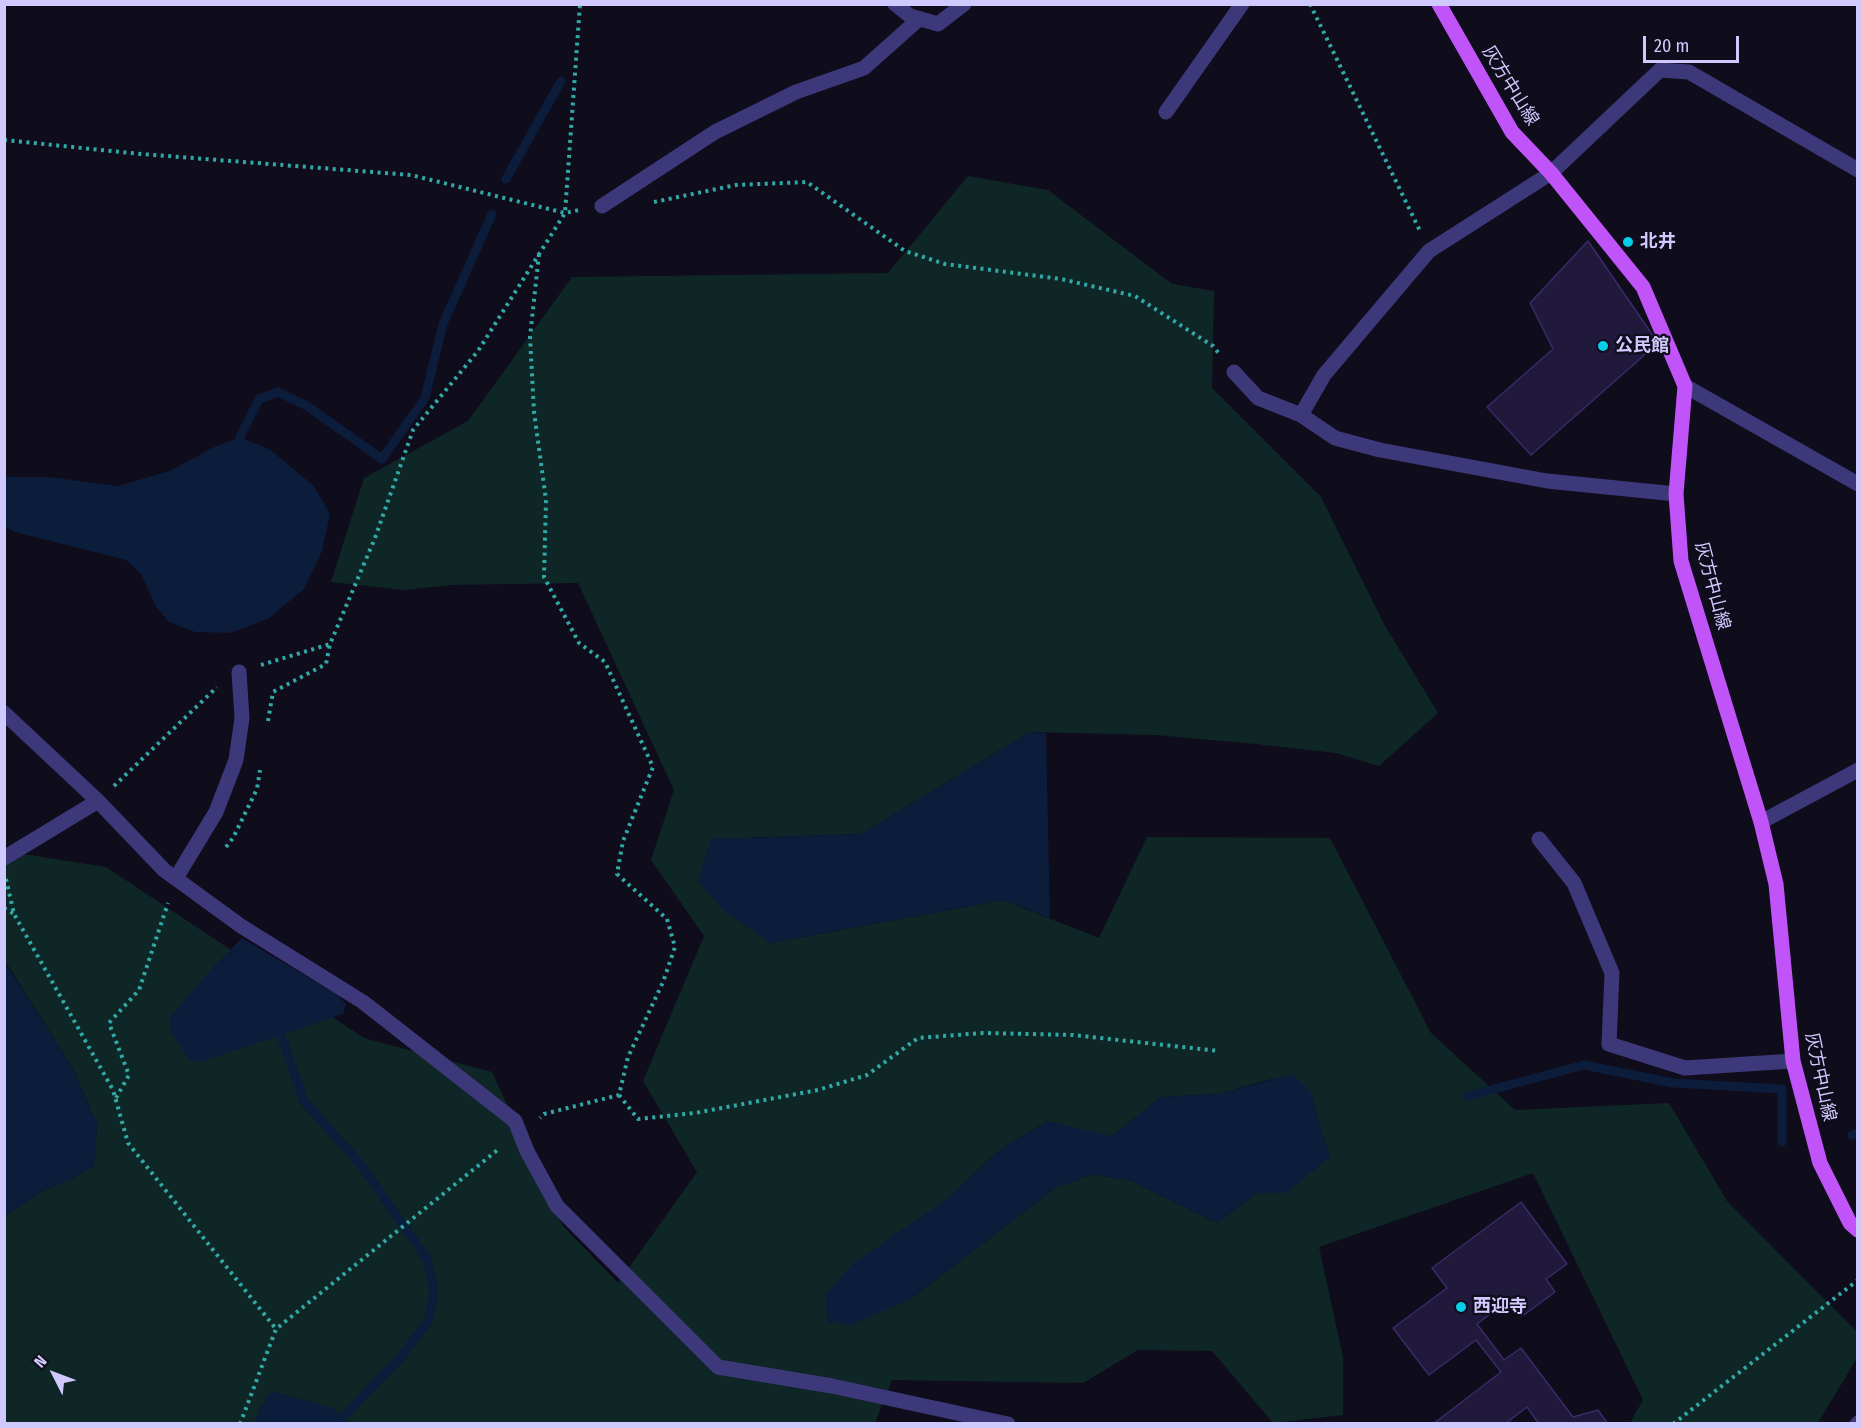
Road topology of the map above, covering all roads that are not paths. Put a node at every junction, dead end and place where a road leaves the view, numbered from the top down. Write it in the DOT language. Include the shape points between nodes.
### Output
graph roads {
  1 [pos="895,4"];
  2 [pos="964,4"];
  3 [pos="1242,4"];
  4 [pos="1439,4"];
  5 [pos="920,19"];
  6 [pos="1166,112"];
  7 [pos="1857,170"];
  8 [pos="1551,173"];
  9 [pos="602,206"];
  10 [pos="1234,372"];
  11 [pos="1685,386"];
  12 [pos="1301,415"];
  13 [pos="1857,484"];
  14 [pos="1676,494"];
  15 [pos="239,672"];
  16 [pos="4,713"];
  17 [pos="1857,770"];
  18 [pos="98,801"];
  19 [pos="1761,822"];
  20 [pos="1539,840"];
  21 [pos="4,858"];
  22 [pos="176,878"];
  23 [pos="1793,1061"];
  24 [pos="1857,1230"];
  25 [pos="1008,1424"];
  1 -- 5 [label="street" via="909,16"];
  2 -- 5 [label="street" via="938,24"];
  3 -- 6 [label="street"];
  4 -- 8 [label="main road, 灰方中山線" via="1512,132"];
  5 -- 9 [label="street" via="864,68 796,92 716,132"];
  7 -- 8 [label="street" via="1689,72 1660,70"];
  8 -- 11 [label="main road, 灰方中山線" via="1643,287"];
  8 -- 12 [label="street" via="1429,250 1324,375"];
  10 -- 12 [label="street" via="1258,398"];
  11 -- 13 [label="street"];
  11 -- 14 [label="main road, 灰方中山線"];
  12 -- 14 [label="street" via="1335,438 1380,450 1547,481"];
  14 -- 19 [label="main road, 灰方中山線" via="1681,561"];
  15 -- 22 [label="street" via="242,718 236,760 216,812"];
  16 -- 18 [label="street"];
  17 -- 19 [label="street"];
  18 -- 21 [label="street"];
  18 -- 22 [label="street"];
  19 -- 23 [label="main road, 灰方中山線" via="1776,884"];
  20 -- 23 [label="street" via="1574,883 1612,973 1609,1044 1685,1068"];
  22 -- 25 [label="street" via="241,926 363,1002 515,1121 558,1206 718,1367 832,1386"];
  23 -- 24 [label="main road, 灰方中山線" via="1820,1163"];
}
